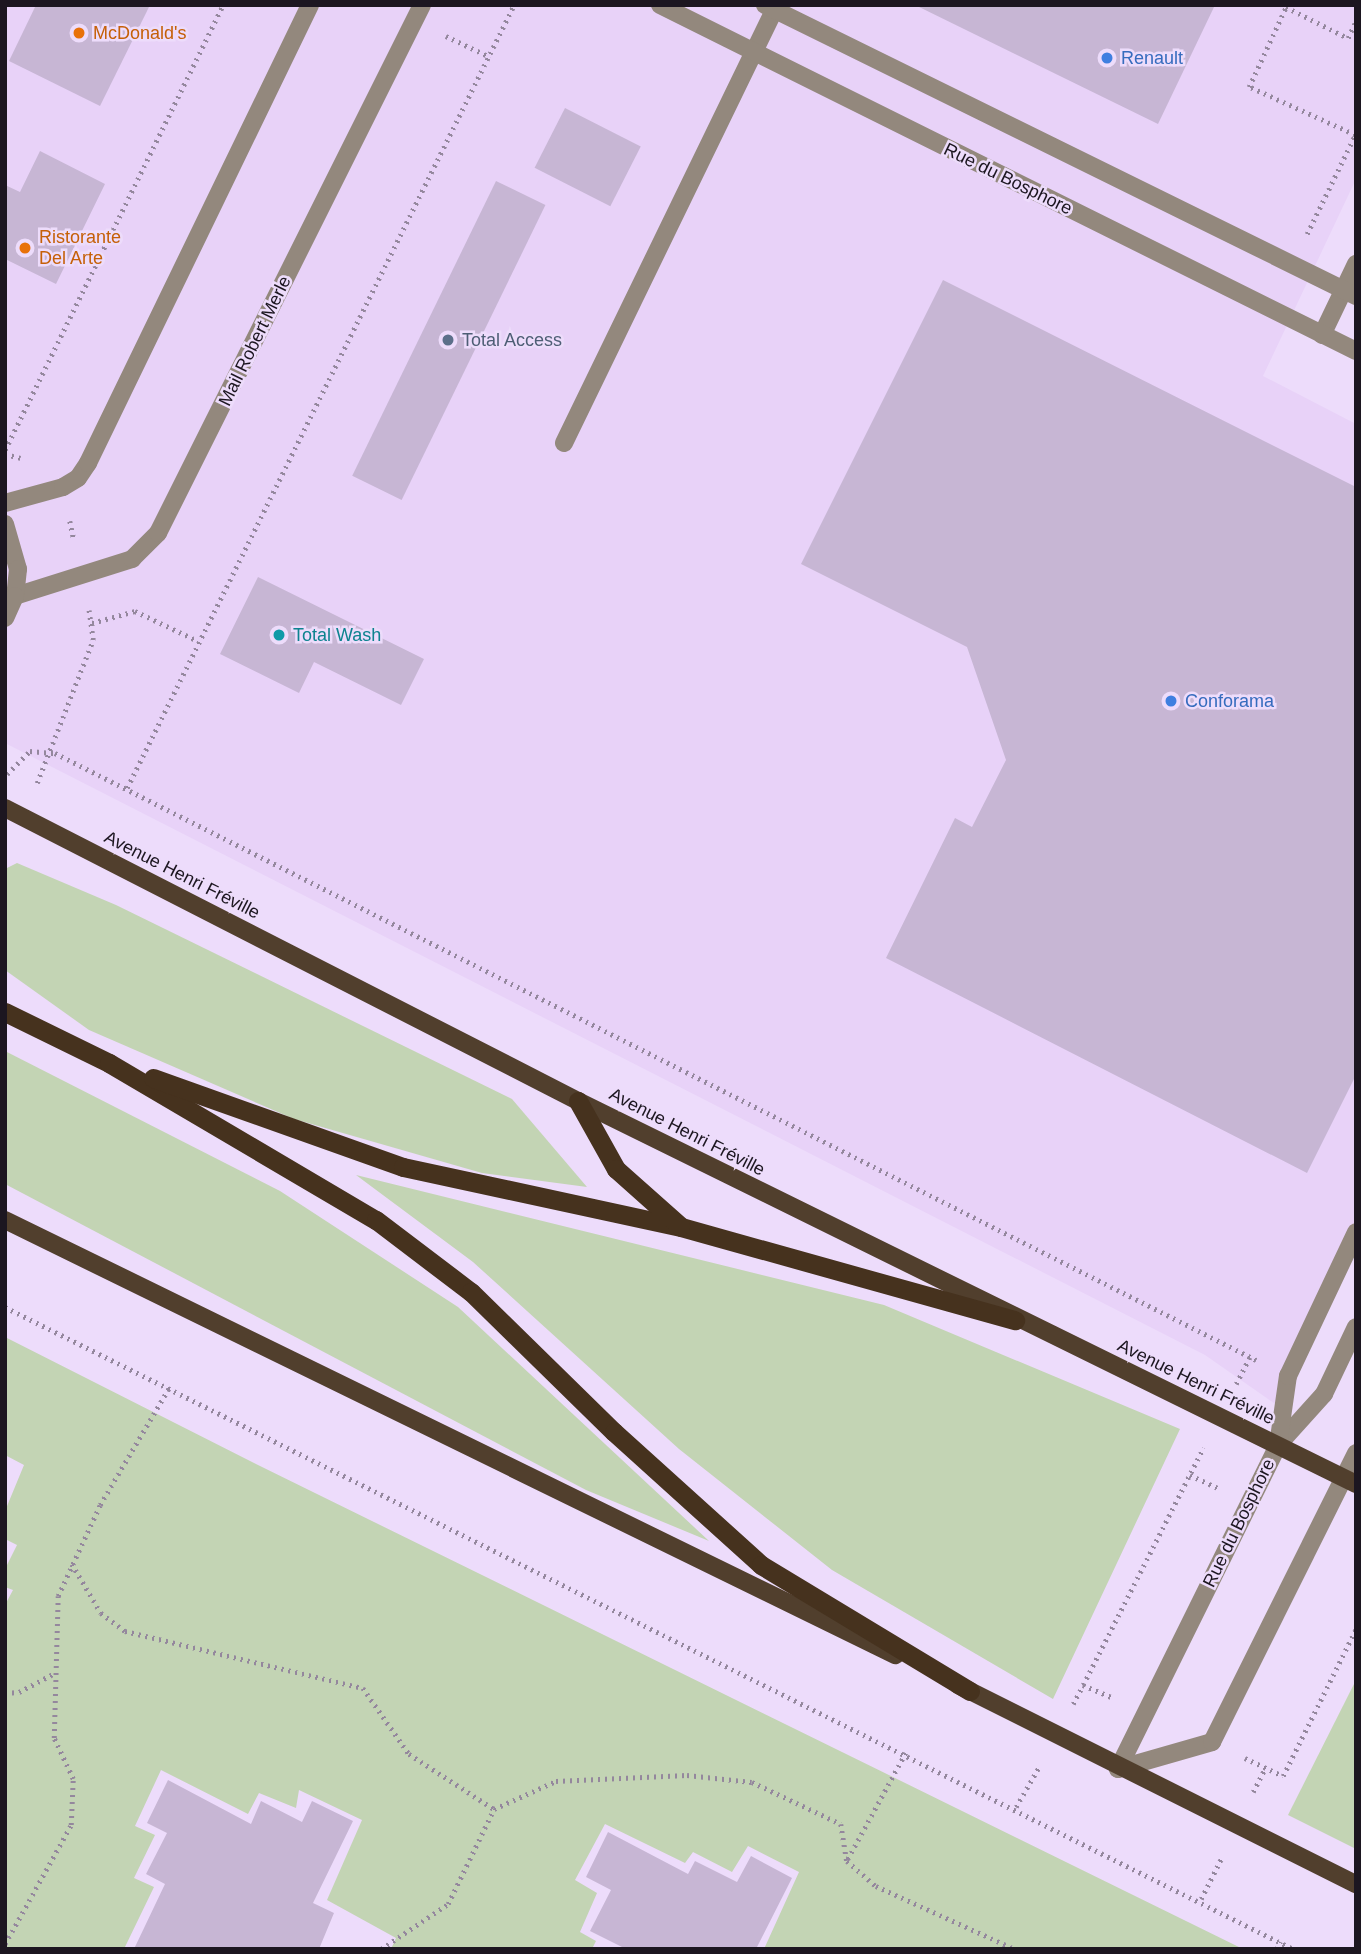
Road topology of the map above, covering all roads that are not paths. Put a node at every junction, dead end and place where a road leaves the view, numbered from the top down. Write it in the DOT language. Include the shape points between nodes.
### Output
graph roads {
  1 [pos="310,5"];
  2 [pos="422,5"];
  3 [pos="660,5"];
  4 [pos="769,8"];
  5 [pos="755,53"];
  6 [pos="1356,264"];
  7 [pos="1349,293"];
  8 [pos="1322,335"];
  9 [pos="1356,351"];
  10 [pos="564,443"];
  11 [pos="5,503"];
  12 [pos="5,524"];
  13 [pos="15,596"];
  14 [pos="5,618"];
  15 [pos="5,808"];
  16 [pos="5,1012"];
  17 [pos="110,1063"];
  18 [pos="578,1101"];
  19 [pos="5,1220"];
  20 [pos="681,1227"];
  21 [pos="1356,1233"];
  22 [pos="1016,1320"];
  23 [pos="1356,1327"];
  24 [pos="1278,1445"];
  25 [pos="1356,1453"];
  26 [pos="1350,1481"];
  27 [pos="970,1691"];
  28 [pos="1118,1769"];
  29 [pos="1356,1884"];
  1 -- 11 [label="street" via="88,463 78,478 62,486"];
  2 -- 13 [label="street, Mail Robert Merle" via="158,533 132,559"];
  3 -- 5 [label="street, Rue du Bosphore"];
  4 -- 5 [label="street"];
  4 -- 7 [label="street"];
  5 -- 8 [label="street, Rue du Bosphore"];
  5 -- 10 [label="street"];
  6 -- 7 [label="street"];
  7 -- 8 [label="street"];
  8 -- 9 [label="street, Rue du Bosphore"];
  12 -- 13 [label="street" via="18,569"];
  13 -- 14 [label="street"];
  15 -- 18 [label="main road, Avenue Henri Fréville"];
  16 -- 17 [label="highway"];
  17 -- 20 [label="highway" via="403,1167"];
  17 -- 27 [label="highway" via="376,1220 471,1292 614,1432 761,1565"];
  18 -- 20 [label="highway" via="616,1169"];
  18 -- 22 [label="main road, Avenue Henri Fréville"];
  19 -- 27 [label="main road"];
  20 -- 22 [label="highway"];
  21 -- 24 [label="street, Rue du Bosphore" via="1288,1376"];
  22 -- 24 [label="main road, Avenue Henri Fréville"];
  23 -- 24 [label="street" via="1324,1394"];
  24 -- 26 [label="main road, Avenue Henri Fréville"];
  24 -- 28 [label="street, Rue du Bosphore"];
  25 -- 26 [label="street"];
  26 -- 28 [label="street" via="1212,1742"];
  27 -- 28 [label="main road"];
  28 -- 29 [label="main road"];
}
